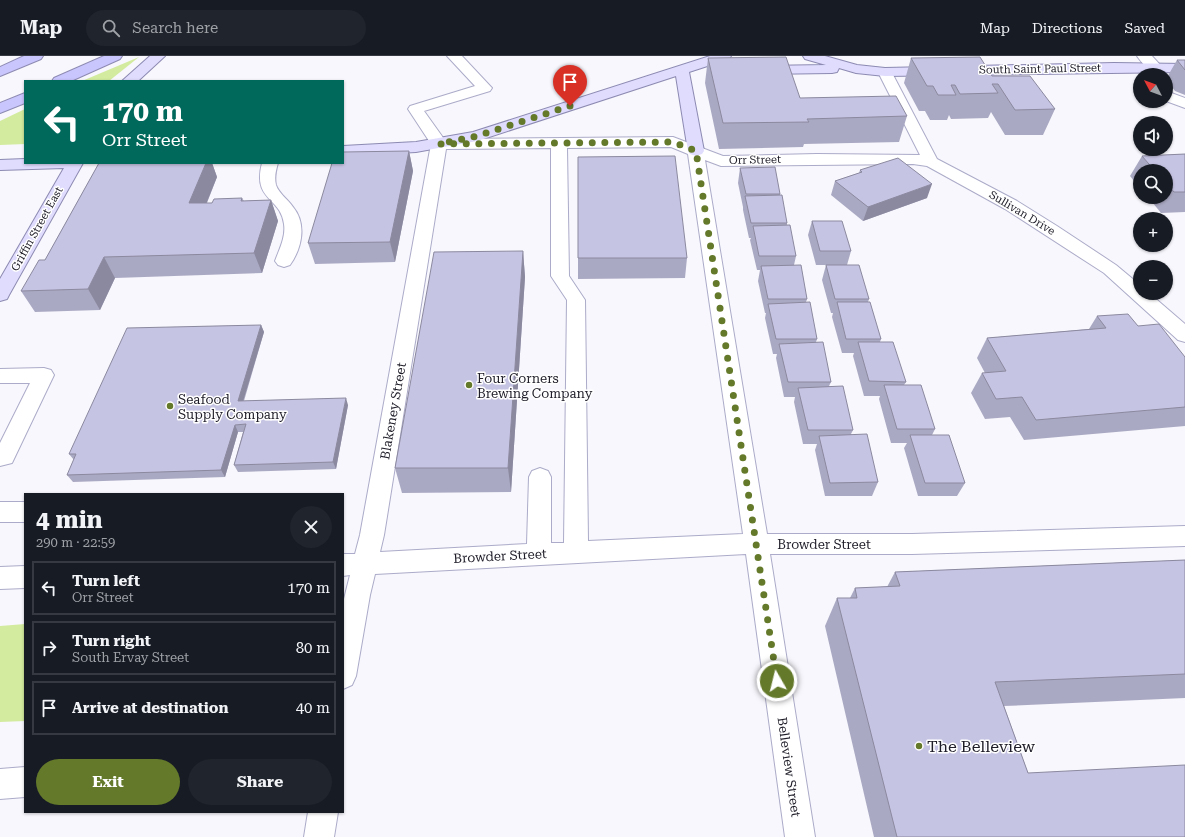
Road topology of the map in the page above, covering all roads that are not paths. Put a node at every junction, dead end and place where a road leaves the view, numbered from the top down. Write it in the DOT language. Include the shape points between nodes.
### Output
graph roads {
  1 [pos="36,56"];
  2 [pos="115,56"];
  3 [pos="158,56"];
  4 [pos="454,56"];
  5 [pos="724,56"];
  6 [pos="810,56"];
  7 [pos="1029,56"];
  8 [pos="1144,56"];
  9 [pos="1128,68"];
  10 [pos="1133,68"];
  11 [pos="1156,68"];
  12 [pos="1173,68"];
  13 [pos="1185,68"];
  14 [pos="856,69"];
  15 [pos="681,70"];
  16 [pos="729,70"];
  17 [pos="745,70"];
  18 [pos="0,72"];
  19 [pos="885,72"];
  20 [pos="61,80"];
  21 [pos="131,80"];
  22 [pos="24,97"];
  23 [pos="1173,98"];
  24 [pos="1185,104"];
  25 [pos="0,109"];
  26 [pos="559,143"];
  27 [pos="439,144"];
  28 [pos="344,150"];
  29 [pos="696,151"];
  30 [pos="931,162"];
  31 [pos="34,164"];
  32 [pos="74,164"];
  33 [pos="270,164"];
  34 [pos="0,165"];
  35 [pos="284,261"];
  36 [pos="0,295"];
  37 [pos="1185,335"];
  38 [pos="0,376"];
  39 [pos="1,460"];
  40 [pos="540,477"];
  41 [pos="0,512"];
  42 [pos="24,512"];
  43 [pos="1185,536"];
  44 [pos="757,544"];
  45 [pos="576,552"];
  46 [pos="539,554"];
  47 [pos="354,564"];
  48 [pos="0,578"];
  49 [pos="24,578"];
  50 [pos="344,670"];
  51 [pos="24,782"];
  52 [pos="0,784"];
  53 [pos="323,813"];
  54 [pos="319,837"];
  55 [pos="800,837"];
  1 -- 18 [label="highway"];
  2 -- 20 [label="highway"];
  3 -- 21 [label="main road"];
  4 -- 27 [label="street" via="485,88 415,109"];
  5 -- 15 [label="main road"];
  6 -- 14 [label="main road, South Saint Paul Street"];
  7 -- 9 [label="main road"];
  8 -- 11 [label="street"];
  9 -- 10 [label="main road"];
  9 -- 19 [label="main road, South Saint Paul Street"];
  12 -- 13 [label="main road"];
  14 -- 17 [label="main road"];
  14 -- 19 [label="main road, South Saint Paul Street"];
  15 -- 16 [label="main road"];
  15 -- 27 [label="main road" via="477,136"];
  15 -- 29 [label="main road" via="686,85"];
  19 -- 30 [label="street"];
  22 -- 25 [label="highway"];
  23 -- 24 [label="street"];
  26 -- 27 [label="street, Orr Street"];
  26 -- 29 [label="street, Orr Street" via="673,142"];
  26 -- 45 [label="street" via="560,276 576,300"];
  27 -- 28 [label="main road"];
  27 -- 47 [label="street, Blakeney Street" via="372,535"];
  29 -- 30 [label="street, Orr Street" via="722,161 913,159"];
  29 -- 44 [label="street, Belleview Street"];
  30 -- 37 [label="street, Sullivan Drive" via="1010,205 1110,269"];
  31 -- 34 [label="main road"];
  32 -- 36 [label="main road, Griffin Street East"];
  33 -- 35 [label="street" via="267,184 273,196 287,210 293,224 292,238"];
  38 -- 39 [label="street" via="44,375"];
  40 -- 46 [label="street"];
  41 -- 42 [label="street"];
  43 -- 44 [label="street, Browder Street" via="912,544"];
  44 -- 45 [label="street, Browder Street"];
  44 -- 55 [label="street, Belleview Street"];
  45 -- 46 [label="street, Browder Street"];
  46 -- 47 [label="street, Browder Street"];
  47 -- 50 [label="street, Blakeney Street" via="357,595"];
  48 -- 49 [label="street"];
  51 -- 52 [label="street"];
  53 -- 54 [label="street"];
}
